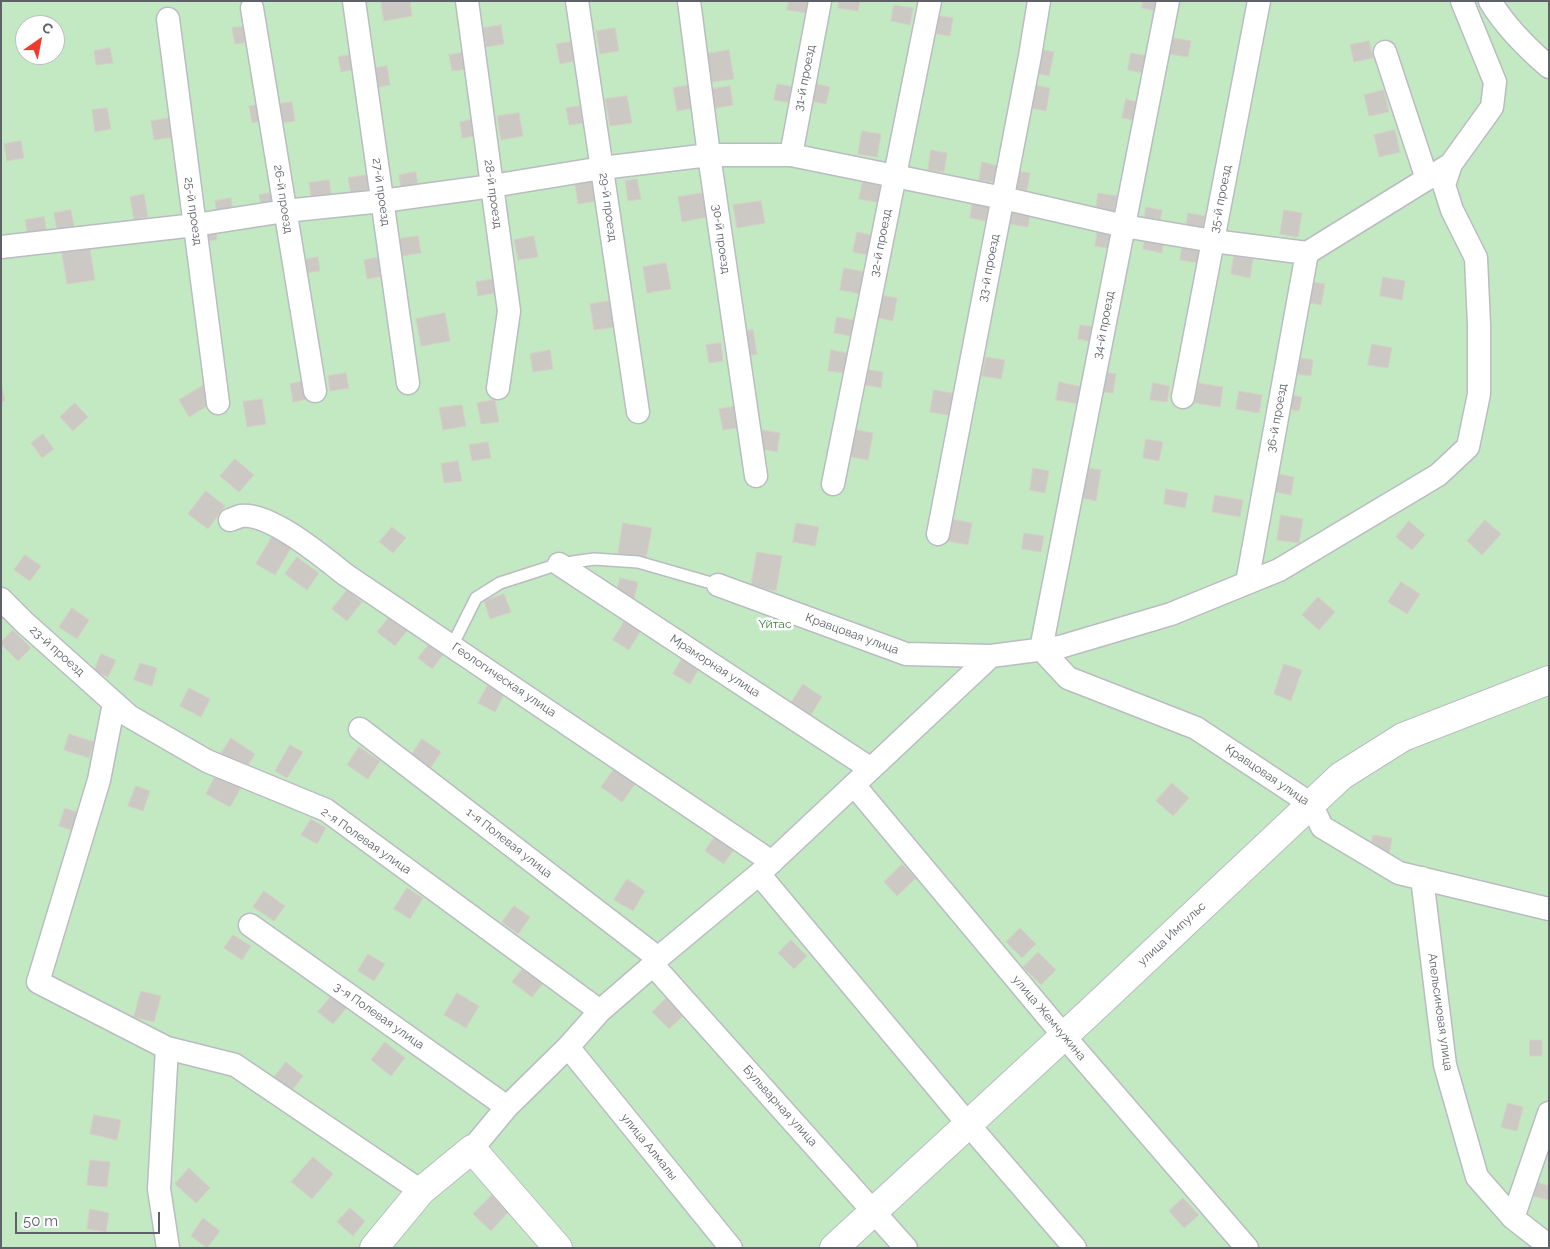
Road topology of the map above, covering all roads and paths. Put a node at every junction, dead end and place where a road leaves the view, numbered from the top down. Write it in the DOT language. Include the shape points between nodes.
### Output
graph roads {
  1 [pos="354,1"];
  2 [pos="467,1"];
  3 [pos="577,1"];
  4 [pos="689,1"];
  5 [pos="820,1"];
  6 [pos="930,1"];
  7 [pos="1039,1"];
  8 [pos="1168,1"];
  9 [pos="1259,1"];
  10 [pos="1462,1"];
  11 [pos="1490,1"];
  12 [pos="252,8"];
  13 [pos="168,19"];
  14 [pos="1385,52"];
  15 [pos="1549,67"];
  16 [pos="709,155"];
  17 [pos="790,155"];
  18 [pos="1451,164"];
  19 [pos="602,168"];
  20 [pos="895,175"];
  21 [pos="1426,179"];
  22 [pos="492,186"];
  23 [pos="1003,198"];
  24 [pos="382,201"];
  25 [pos="285,211"];
  26 [pos="195,225"];
  27 [pos="1124,226"];
  28 [pos="1213,241"];
  29 [pos="1,247"];
  30 [pos="1307,253"];
  31 [pos="408,383"];
  32 [pos="498,388"];
  33 [pos="315,391"];
  34 [pos="1183,396"];
  35 [pos="218,403"];
  36 [pos="638,412"];
  37 [pos="756,476"];
  38 [pos="833,484"];
  39 [pos="230,520"];
  40 [pos="938,534"];
  41 [pos="559,564"];
  42 [pos="1247,583"];
  43 [pos="718,585"];
  44 [pos="1,599"];
  45 [pos="452,646"];
  46 [pos="1041,649"];
  47 [pos="991,656"];
  48 [pos="1549,680"];
  49 [pos="114,703"];
  50 [pos="360,729"];
  51 [pos="871,769"];
  52 [pos="854,785"];
  53 [pos="1312,804"];
  54 [pos="766,868"];
  55 [pos="1422,878"];
  56 [pos="1549,909"];
  57 [pos="250,925"];
  58 [pos="656,962"];
  59 [pos="600,1011"];
  60 [pos="1064,1036"];
  61 [pos="568,1047"];
  62 [pos="167,1048"];
  63 [pos="507,1107"];
  64 [pos="1549,1113"];
  65 [pos="968,1124"];
  66 [pos="472,1150"];
  67 [pos="421,1191"];
  68 [pos="874,1211"];
  69 [pos="1513,1218"];
  70 [pos="1549,1246"];
  71 [pos="168,1248"];
  72 [pos="374,1248"];
  73 [pos="558,1248"];
  74 [pos="731,1248"];
  75 [pos="834,1248"];
  76 [pos="906,1248"];
  77 [pos="1075,1248"];
  78 [pos="1247,1248"];
  1 -- 24 [label="street, 27-й проезд"];
  2 -- 22 [label="street, 28-й проезд"];
  3 -- 19 [label="street, 29-й проезд"];
  4 -- 16 [label="street, 30-й проезд"];
  5 -- 17 [label="street, 31-й проезд"];
  6 -- 20 [label="street, 32-й проезд"];
  7 -- 23 [label="street, 33-й проезд"];
  8 -- 27 [label="street, 34-й проезд"];
  9 -- 28 [label="street, 35-й проезд"];
  10 -- 18 [label="street" via="1495,82 1492,107"];
  11 -- 15 [label="street" via="1530,51"];
  12 -- 25 [label="street, 26-й проезд"];
  13 -- 26 [label="street, 25-й проезд"];
  14 -- 21 [label="street"];
  16 -- 17 [label="street"];
  16 -- 19 [label="street"];
  16 -- 37 [label="street, 30-й проезд"];
  17 -- 20 [label="street"];
  18 -- 21 [label="street"];
  18 -- 42 [label="street, Кравцовая улица" via="1444,185 1452,210 1476,258 1479,394 1468,447 1438,475 1279,570"];
  19 -- 22 [label="street"];
  19 -- 36 [label="street, 29-й проезд"];
  20 -- 23 [label="street"];
  20 -- 38 [label="street, 32-й проезд"];
  21 -- 30 [label="street"];
  22 -- 24 [label="street"];
  22 -- 32 [label="street, 28-й проезд" via="509,310"];
  23 -- 27 [label="street"];
  23 -- 40 [label="street, 33-й проезд"];
  24 -- 25 [label="street"];
  24 -- 31 [label="street, 27-й проезд"];
  25 -- 26 [label="street"];
  25 -- 33 [label="street, 26-й проезд"];
  26 -- 29 [label="street"];
  26 -- 35 [label="street, 25-й проезд"];
  27 -- 28 [label="street"];
  27 -- 46 [label="street, 34-й проезд"];
  28 -- 30 [label="street"];
  28 -- 34 [label="street, 35-й проезд"];
  30 -- 42 [label="street, 36-й проезд"];
  39 -- 45 [label="street, Геологическая улица" via="242,516 259,518 299,539 346,575"];
  41 -- 43 [label="lane" via="594,559 638,562"];
  41 -- 45 [label="lane" via="500,583 476,598"];
  41 -- 51 [label="street, Мраморная улица"];
  42 -- 46 [label="street, Кравцовая улица" via="1172,614 1060,647"];
  43 -- 47 [label="street, Кравцовая улица" via="906,654"];
  44 -- 49 [label="street, 23-й проезд"];
  45 -- 54 [label="street, Геологическая улица"];
  46 -- 47 [label="street, Кравцовая улица"];
  46 -- 53 [label="street, Кравцовая улица" via="1068,678 1196,728"];
  47 -- 51 [label="street"];
  48 -- 53 [label="street, улица Импульс" via="1403,737 1341,776"];
  49 -- 59 [label="street, 2-я Полевая улица" via="129,716 207,760 326,810"];
  49 -- 62 [label="street" via="99,780 38,982"];
  50 -- 58 [label="street, 1-я Полевая улица"];
  51 -- 52 [label="street"];
  52 -- 54 [label="street"];
  52 -- 60 [label="street, улица Жемчужина"];
  53 -- 55 [label="street, Кравцовая улица" via="1322,827 1399,873"];
  53 -- 60 [label="street, улица Импульс"];
  54 -- 58 [label="street"];
  54 -- 65 [label="street, Геологическая улица"];
  55 -- 56 [label="street, Кравцовая улица"];
  55 -- 69 [label="street, Апельсиновая улица" via="1445,1065 1477,1177"];
  57 -- 63 [label="street, 3-я Полевая улица"];
  58 -- 59 [label="street"];
  58 -- 68 [label="street, Бульварная улица"];
  59 -- 61 [label="street"];
  60 -- 65 [label="street, улица Импульс"];
  60 -- 78 [label="street, улица Жемчужина"];
  61 -- 63 [label="street"];
  61 -- 74 [label="street, улица Алмалы"];
  62 -- 67 [label="street" via="234,1065"];
  62 -- 71 [label="street" via="159,1189"];
  63 -- 66 [label="street"];
  64 -- 69 [label="street"];
  65 -- 68 [label="street, улица Импульс"];
  65 -- 77 [label="street, Геологическая улица"];
  66 -- 67 [label="street"];
  66 -- 73 [label="street"];
  67 -- 72 [label="street"];
  68 -- 75 [label="street, улица Импульс"];
  68 -- 76 [label="street, Бульварная улица"];
  69 -- 70 [label="street, Апельсиновая улица"];
}
